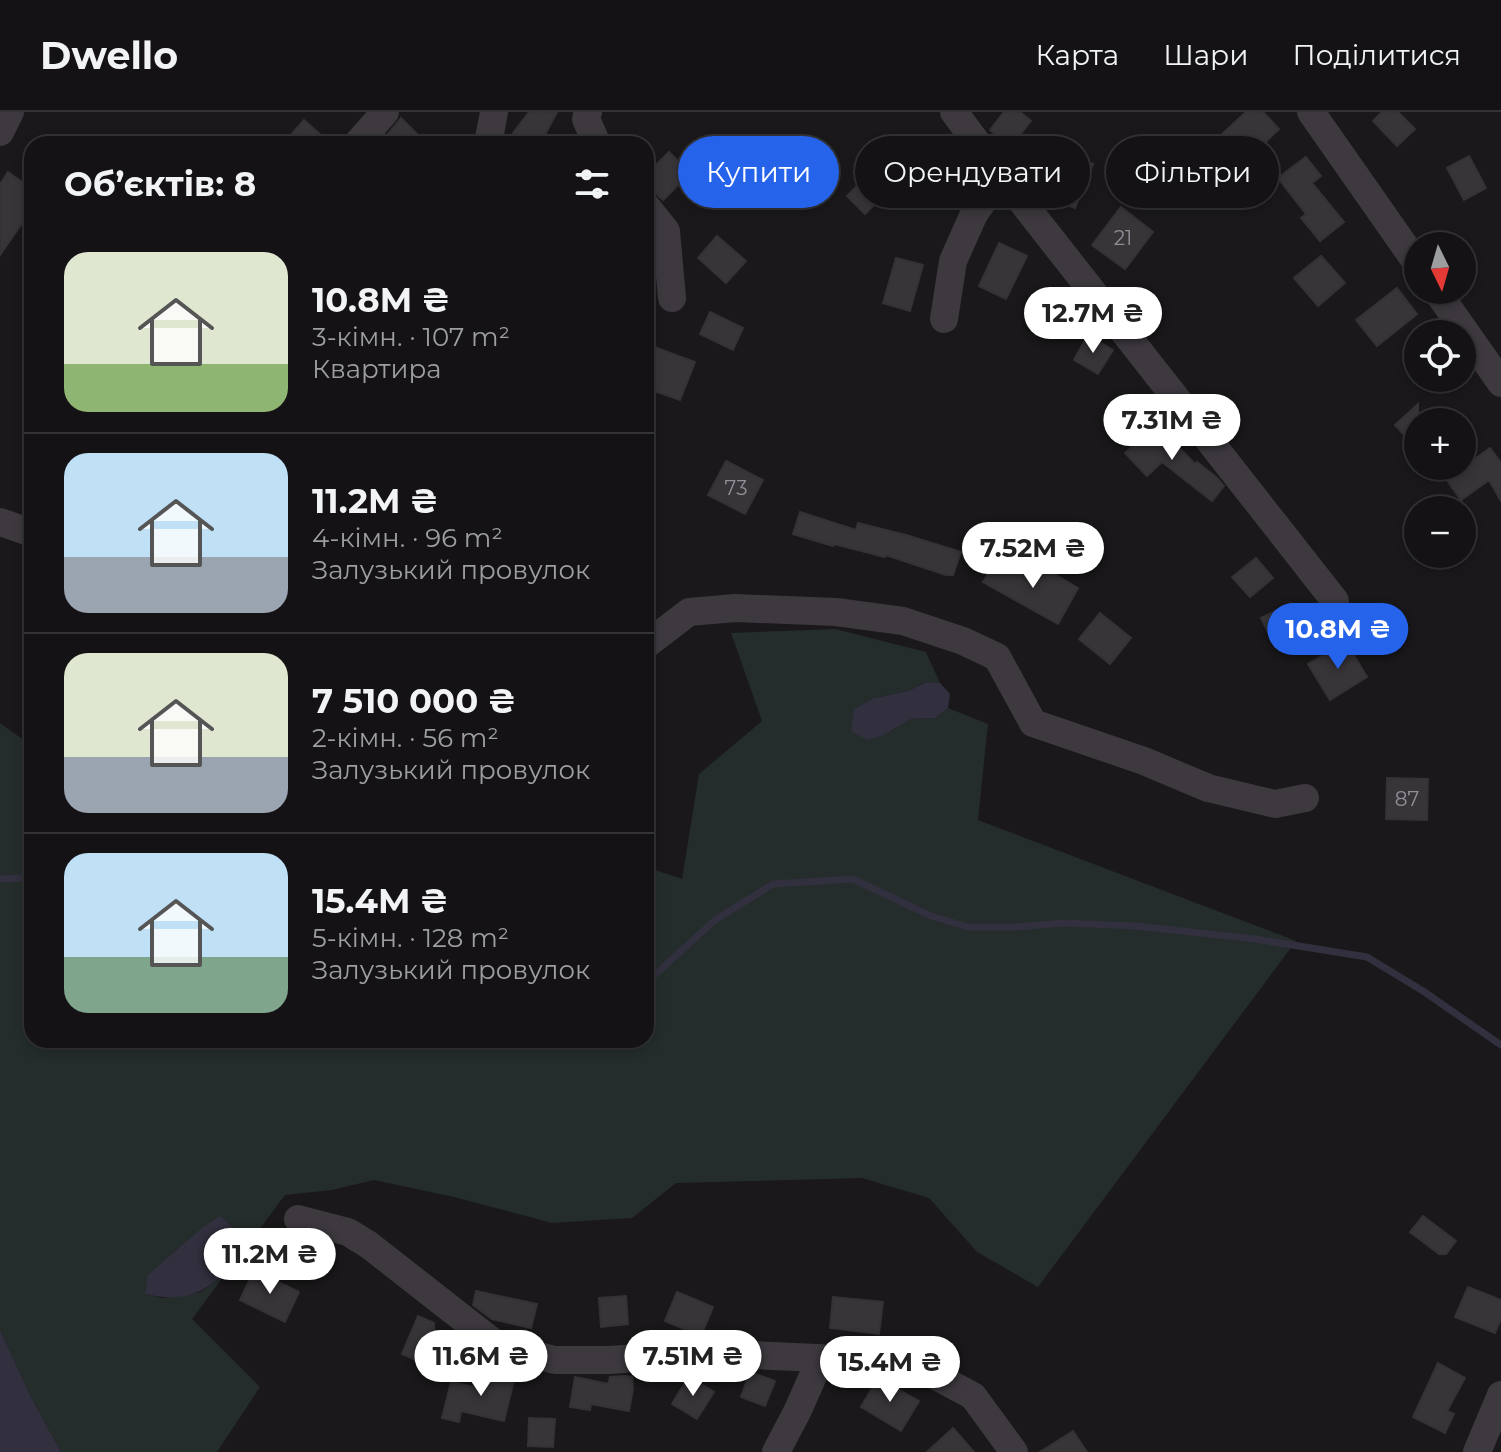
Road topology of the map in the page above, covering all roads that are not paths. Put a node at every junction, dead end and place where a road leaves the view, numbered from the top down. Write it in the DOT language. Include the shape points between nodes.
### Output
graph roads {
  1 [pos="10,112"];
  2 [pos="385,112"];
  3 [pos="494,112"];
  4 [pos="588,112"];
  5 [pos="954,112"];
  6 [pos="1311,112"];
  7 [pos="0,132"];
  8 [pos="364,136"];
  9 [pos="490,136"];
  10 [pos="593,136"];
  11 [pos="972,136"];
  12 [pos="978,208"];
  13 [pos="1027,208"];
  14 [pos="654,216"];
  15 [pos="1404,245"];
  16 [pos="672,298"];
  17 [pos="1446,304"];
  18 [pos="944,319"];
  19 [pos="1501,383"];
  20 [pos="0,522"];
  21 [pos="24,530"];
  22 [pos="1335,601"];
  23 [pos="654,639"];
  24 [pos="1305,798"];
  25 [pos="298,1219"];
  26 [pos="820,1360"];
  27 [pos="1501,1395"];
  28 [pos="776,1452"];
  29 [pos="1014,1452"];
  30 [pos="1477,1452"];
  1 -- 7 [label="street"];
  2 -- 8 [label="street"];
  3 -- 9 [label="street"];
  4 -- 10 [label="street"];
  5 -- 11 [label="street"];
  6 -- 15 [label="street"];
  12 -- 18 [label="street" via="953,261"];
  13 -- 22 [label="street"];
  14 -- 16 [label="street" via="666,231"];
  17 -- 19 [label="street"];
  20 -- 21 [label="street"];
  23 -- 24 [label="street" via="689,612 735,608 903,621 997,657 1033,723 1208,788 1275,804"];
  25 -- 26 [label="street" via="359,1238 498,1346 555,1360 706,1353"];
  26 -- 28 [label="street"];
  26 -- 29 [label="street" via="884,1361 930,1373 973,1396"];
  27 -- 30 [label="street"];
}
